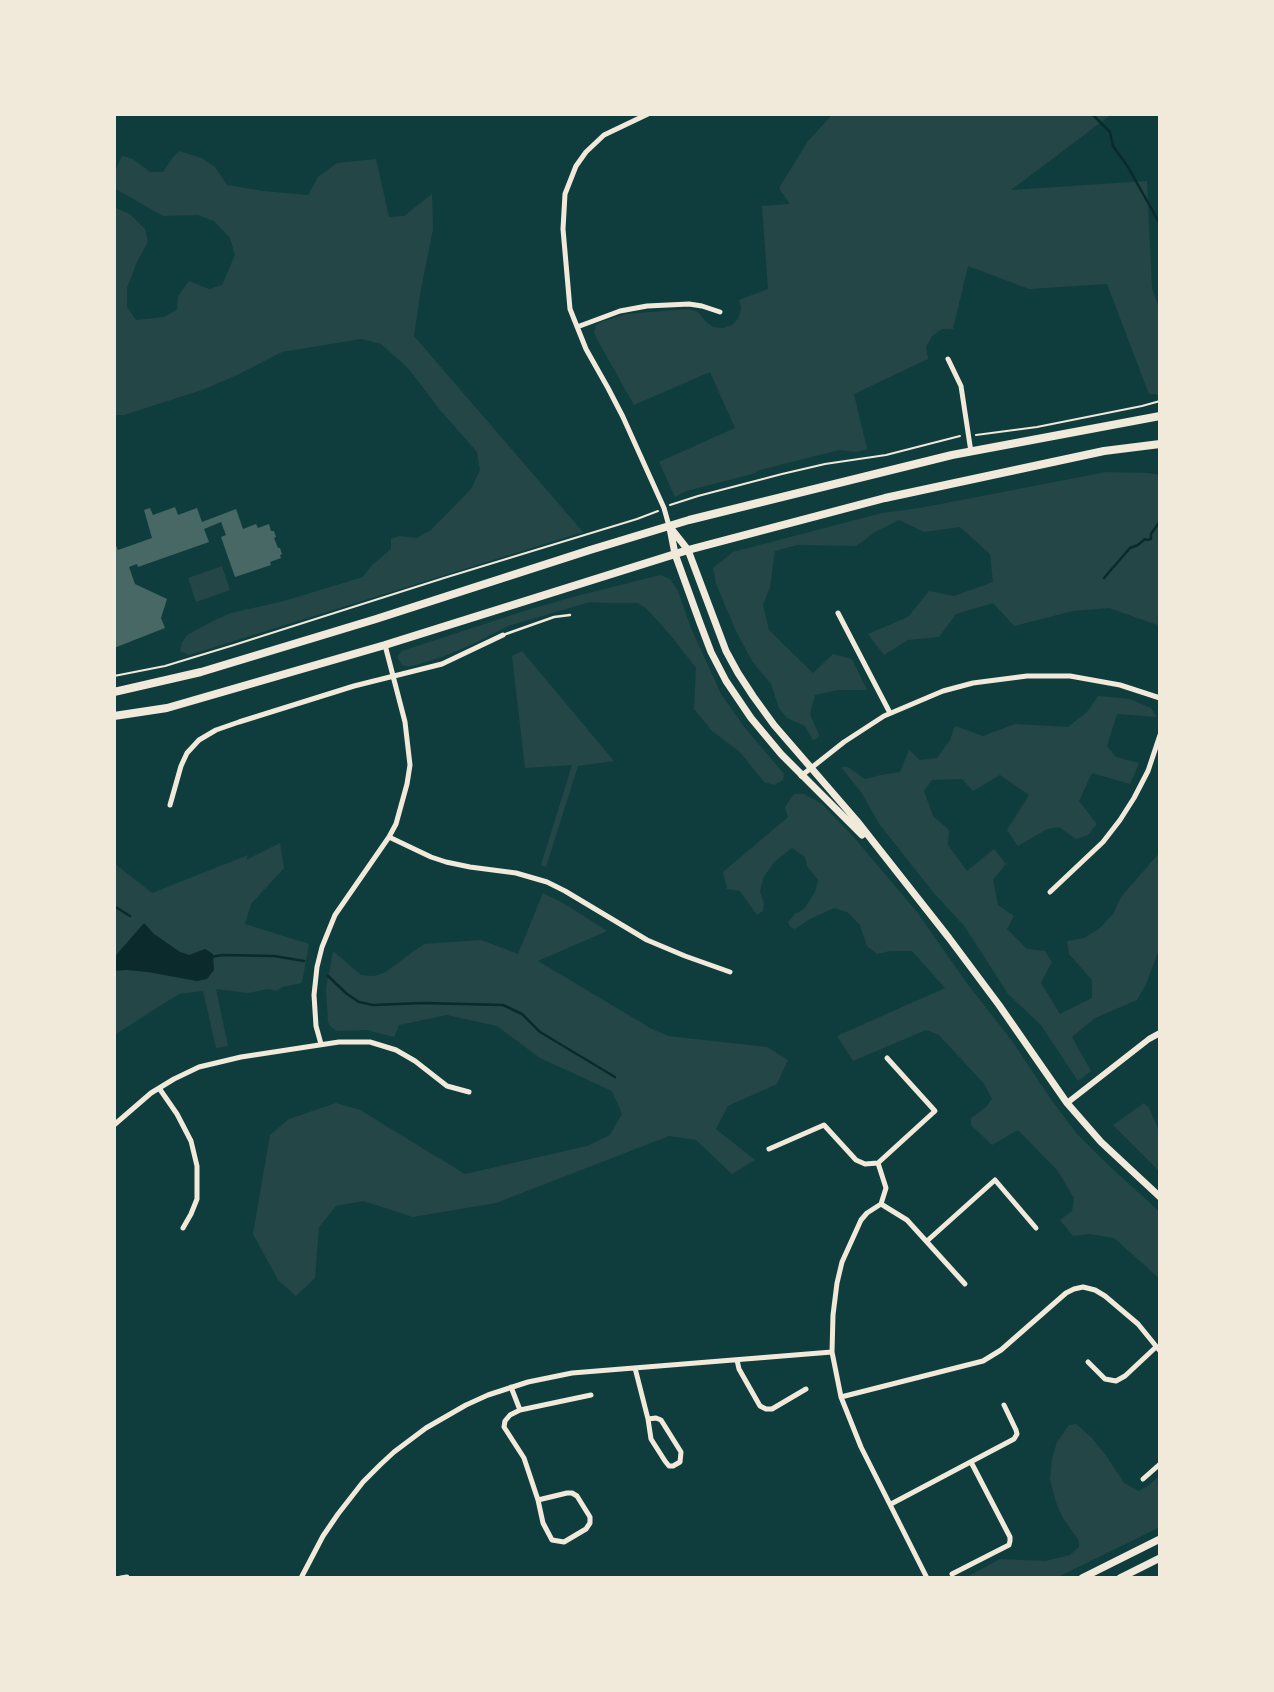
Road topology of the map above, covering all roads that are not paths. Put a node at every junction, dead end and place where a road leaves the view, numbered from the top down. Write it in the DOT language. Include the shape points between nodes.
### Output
graph roads {
  1 [pos="648,114"];
  2 [pos="720,312"];
  3 [pos="577,327"];
  4 [pos="948,359"];
  5 [pos="1160,416"];
  6 [pos="1160,444"];
  7 [pos="971,452"];
  8 [pos="669,526"];
  9 [pos="688,550"];
  10 [pos="675,554"];
  11 [pos="838,613"];
  12 [pos="570,615"];
  13 [pos="503,635"];
  14 [pos="384,645"];
  15 [pos="394,676"];
  16 [pos="114,692"];
  17 [pos="1160,698"];
  18 [pos="890,713"];
  19 [pos="114,716"];
  20 [pos="1160,734"];
  21 [pos="811,767"];
  22 [pos="801,776"];
  23 [pos="170,804"];
  24 [pos="389,837"];
  25 [pos="891,866"];
  26 [pos="1050,892"];
  27 [pos="730,972"];
  28 [pos="1160,1032"];
  29 [pos="321,1045"];
  30 [pos="887,1058"];
  31 [pos="159,1088"];
  32 [pos="469,1092"];
  33 [pos="1067,1103"];
  34 [pos="114,1125"];
  35 [pos="769,1150"];
  36 [pos="878,1163"];
  37 [pos="1160,1197"];
  38 [pos="881,1204"];
  39 [pos="183,1228"];
  40 [pos="1036,1228"];
  41 [pos="927,1241"];
  42 [pos="965,1284"];
  43 [pos="1158,1349"];
  44 [pos="832,1352"];
  45 [pos="737,1360"];
  46 [pos="1088,1362"];
  47 [pos="635,1368"];
  48 [pos="511,1388"];
  49 [pos="806,1389"];
  50 [pos="591,1395"];
  51 [pos="841,1396"];
  52 [pos="1004,1405"];
  53 [pos="520,1410"];
  54 [pos="648,1419"];
  55 [pos="971,1462"];
  56 [pos="1160,1464"];
  57 [pos="1143,1479"];
  58 [pos="538,1500"];
  59 [pos="891,1504"];
  60 [pos="1160,1539"];
  61 [pos="1160,1558"];
  62 [pos="952,1574"];
  63 [pos="302,1578"];
  64 [pos="927,1578"];
  65 [pos="1082,1578"];
  66 [pos="1120,1578"];
  1 -- 3 [label="street" via="596,142 569,182 563,229 570,309"];
  2 -- 3 [label="street" via="689,304 647,306"];
  3 -- 8 [label="street"];
  4 -- 7 [label="street" via="961,386"];
  5 -- 7 [label="highway"];
  6 -- 9 [label="highway" via="885,498"];
  7 -- 8 [label="highway"];
  8 -- 9 [label="main road"];
  8 -- 10 [label="main road"];
  8 -- 16 [label="highway" via="376,620 168,681"];
  9 -- 10 [label="highway"];
  9 -- 21 [label="main road" via="738,673"];
  10 -- 14 [label="highway"];
  10 -- 22 [label="main road" via="726,681"];
  11 -- 18 [label="street"];
  12 -- 13 [label="lane"];
  13 -- 15 [label="street" via="442,664"];
  14 -- 15 [label="street"];
  14 -- 19 [label="highway" via="167,708"];
  15 -- 23 [label="street" via="216,730 187,753"];
  15 -- 24 [label="street" via="410,765"];
  17 -- 18 [label="street" via="1096,680 1027,676 955,687"];
  18 -- 21 [label="street"];
  20 -- 26 [label="street" via="1148,771 1120,820"];
  21 -- 22 [label="street"];
  21 -- 25 [label="main road"];
  22 -- 25 [label="main road"];
  24 -- 27 [label="street" via="446,862 547,882 647,940"];
  24 -- 29 [label="street" via="335,915 322,947 314,996"];
  25 -- 33 [label="main road" via="974,971"];
  28 -- 33 [label="street"];
  29 -- 31 [label="street" via="213,1063"];
  29 -- 32 [label="street" via="354,1041 384,1045 447,1086"];
  30 -- 36 [label="street" via="935,1111"];
  31 -- 34 [label="street"];
  31 -- 39 [label="street" via="191,1141 197,1166 197,1199"];
  33 -- 37 [label="main road"];
  35 -- 36 [label="street" via="824,1125 856,1160"];
  36 -- 38 [label="street" via="886,1188"];
  38 -- 41 [label="street" via="907,1220"];
  38 -- 44 [label="street" via="861,1220 842,1262"];
  40 -- 41 [label="street" via="995,1180"];
  41 -- 42 [label="street"];
  43 -- 46 [label="street" via="1116,1381 1105,1379"];
  43 -- 51 [label="street" via="1138,1324 1105,1296 1083,1287 1066,1293 1002,1350 983,1361"];
  44 -- 45 [label="street"];
  44 -- 51 [label="street"];
  45 -- 47 [label="street"];
  45 -- 49 [label="street" via="760,1406 766,1409"];
  47 -- 48 [label="street" via="572,1373"];
  47 -- 54 [label="street"];
  48 -- 53 [label="street"];
  48 -- 63 [label="street" via="446,1416 394,1452 338,1514"];
  50 -- 53 [label="street"];
  51 -- 59 [label="street"];
  52 -- 55 [label="street" via="1016,1436"];
  53 -- 58 [label="street" via="510,1415 504,1427 524,1458"];
  54 -- 54 [label="street" via="651,1440 665,1461 673,1466 680,1462 681,1452 661,1420"];
  55 -- 59 [label="street"];
  55 -- 62 [label="street" via="1010,1541"];
  56 -- 57 [label="street"];
  58 -- 58 [label="street" via="572,1493 590,1523 564,1542 552,1540"];
  59 -- 64 [label="street"];
  60 -- 65 [label="main road"];
  61 -- 66 [label="main road"];
}
